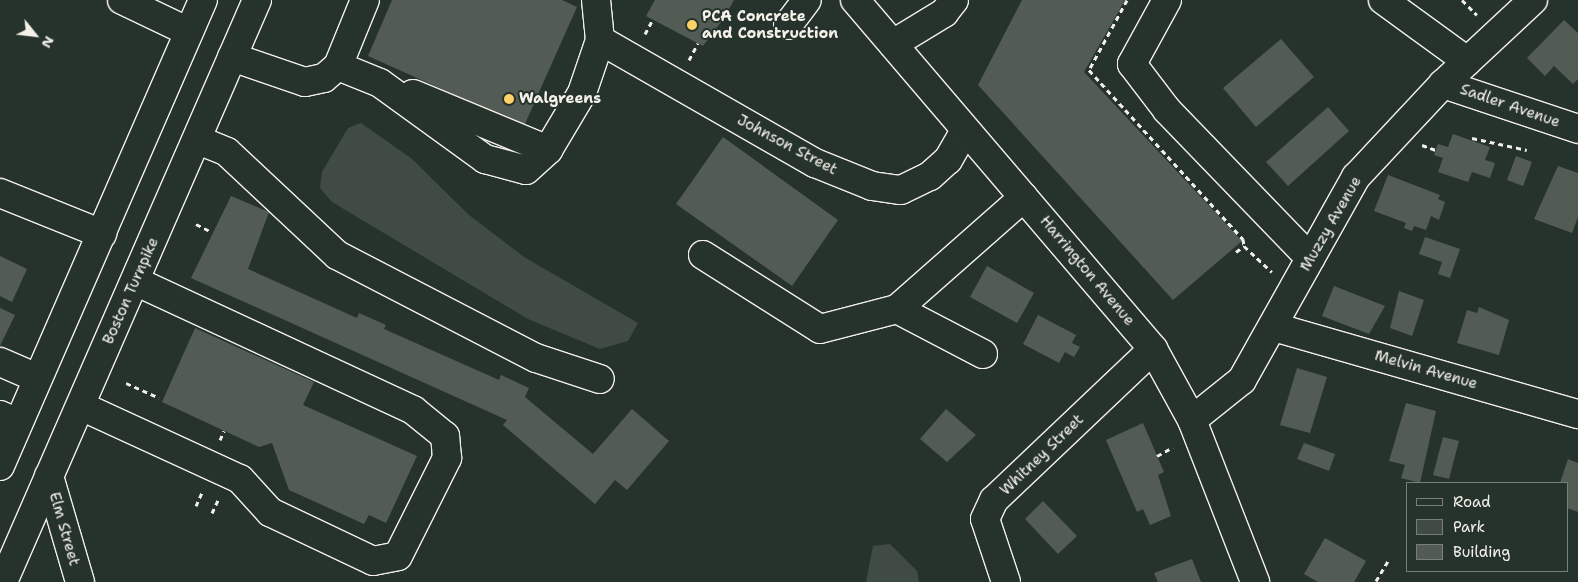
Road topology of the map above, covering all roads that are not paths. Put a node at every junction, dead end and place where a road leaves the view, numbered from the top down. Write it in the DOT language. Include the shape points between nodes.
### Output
graph roads {
  1 [pos="122,0"];
  2 [pos="203,0"];
  3 [pos="257,0"];
  4 [pos="365,0"];
  5 [pos="596,0"];
  6 [pos="807,0"];
  7 [pos="855,0"];
  8 [pos="954,0"];
  9 [pos="1167,0"];
  10 [pos="1383,0"];
  11 [pos="1533,0"];
  12 [pos="788,25"];
  13 [pos="189,32"];
  14 [pos="600,40"];
  15 [pos="893,44"];
  16 [pos="232,57"];
  17 [pos="1467,61"];
  18 [pos="338,66"];
  19 [pos="1443,84"];
  20 [pos="1578,129"];
  21 [pos="965,130"];
  22 [pos="198,140"];
  23 [pos="0,193"];
  24 [pos="1024,197"];
  25 [pos="102,234"];
  26 [pos="703,255"];
  27 [pos="1310,258"];
  28 [pos="135,281"];
  29 [pos="897,309"];
  30 [pos="1274,326"];
  31 [pos="1153,349"];
  32 [pos="983,354"];
  33 [pos="0,362"];
  34 [pos="37,378"];
  35 [pos="600,379"];
  36 [pos="81,406"];
  37 [pos="1578,414"];
  38 [pos="9,419"];
  39 [pos="1192,420"];
  40 [pos="0,466"];
  41 [pos="49,476"];
  42 [pos="2,582"];
  43 [pos="80,582"];
  44 [pos="1006,582"];
  45 [pos="1255,582"];
  1 -- 13 [label="main road"];
  2 -- 13 [label="main road"];
  3 -- 16 [label="main road, Boston Turnpike"];
  4 -- 18 [label="main road"];
  5 -- 14 [label="main road"];
  6 -- 12 [label="main road"];
  7 -- 15 [label="main road, Harrington Avenue"];
  8 -- 15 [label="main road" via="944,13"];
  9 -- 27 [label="main road" via="1132,64 1167,110"];
  10 -- 17 [label="main road"];
  11 -- 17 [label="main road, Muzzy Avenue"];
  13 -- 25 [label="main road"];
  14 -- 18 [label="main road" via="582,93 548,150 526,170 485,160 380,82"];
  14 -- 21 [label="main road, Johnson Street" via="815,163 872,186 901,190 930,176 948,160"];
  15 -- 21 [label="main road, Harrington Avenue"];
  16 -- 18 [label="main road" via="305,82 324,78"];
  16 -- 22 [label="main road, Boston Turnpike"];
  17 -- 19 [label="main road, Muzzy Avenue"];
  19 -- 20 [label="main road, Sadler Avenue"];
  19 -- 27 [label="main road, Muzzy Avenue" via="1356,178"];
  21 -- 24 [label="main road, Harrington Avenue"];
  22 -- 28 [label="main road, Boston Turnpike"];
  22 -- 35 [label="main road" via="227,152 337,255 536,358"];
  23 -- 25 [label="main road"];
  24 -- 29 [label="main road"];
  24 -- 31 [label="main road, Harrington Avenue"];
  25 -- 34 [label="main road"];
  26 -- 29 [label="main road" via="820,329"];
  27 -- 30 [label="main road, Muzzy Avenue"];
  28 -- 36 [label="main road, Boston Turnpike"];
  28 -- 36 [label="main road" via="413,410 446,436 447,458 398,556 373,561 270,512 240,479"];
  29 -- 32 [label="main road"];
  30 -- 37 [label="main road, Melvin Avenue"];
  30 -- 39 [label="main road, Muzzy Avenue" via="1242,380"];
  31 -- 39 [label="main road, Harrington Avenue"];
  31 -- 44 [label="main road, Whitney Street" via="994,500 985,518"];
  33 -- 34 [label="main road"];
  34 -- 38 [label="main road"];
  36 -- 41 [label="main road, Boston Turnpike"];
  38 -- 40 [label="main road"];
  39 -- 45 [label="main road, Harrington Avenue"];
  41 -- 42 [label="main road, Boston Turnpike"];
  41 -- 43 [label="main road, Elm Street"];
}
